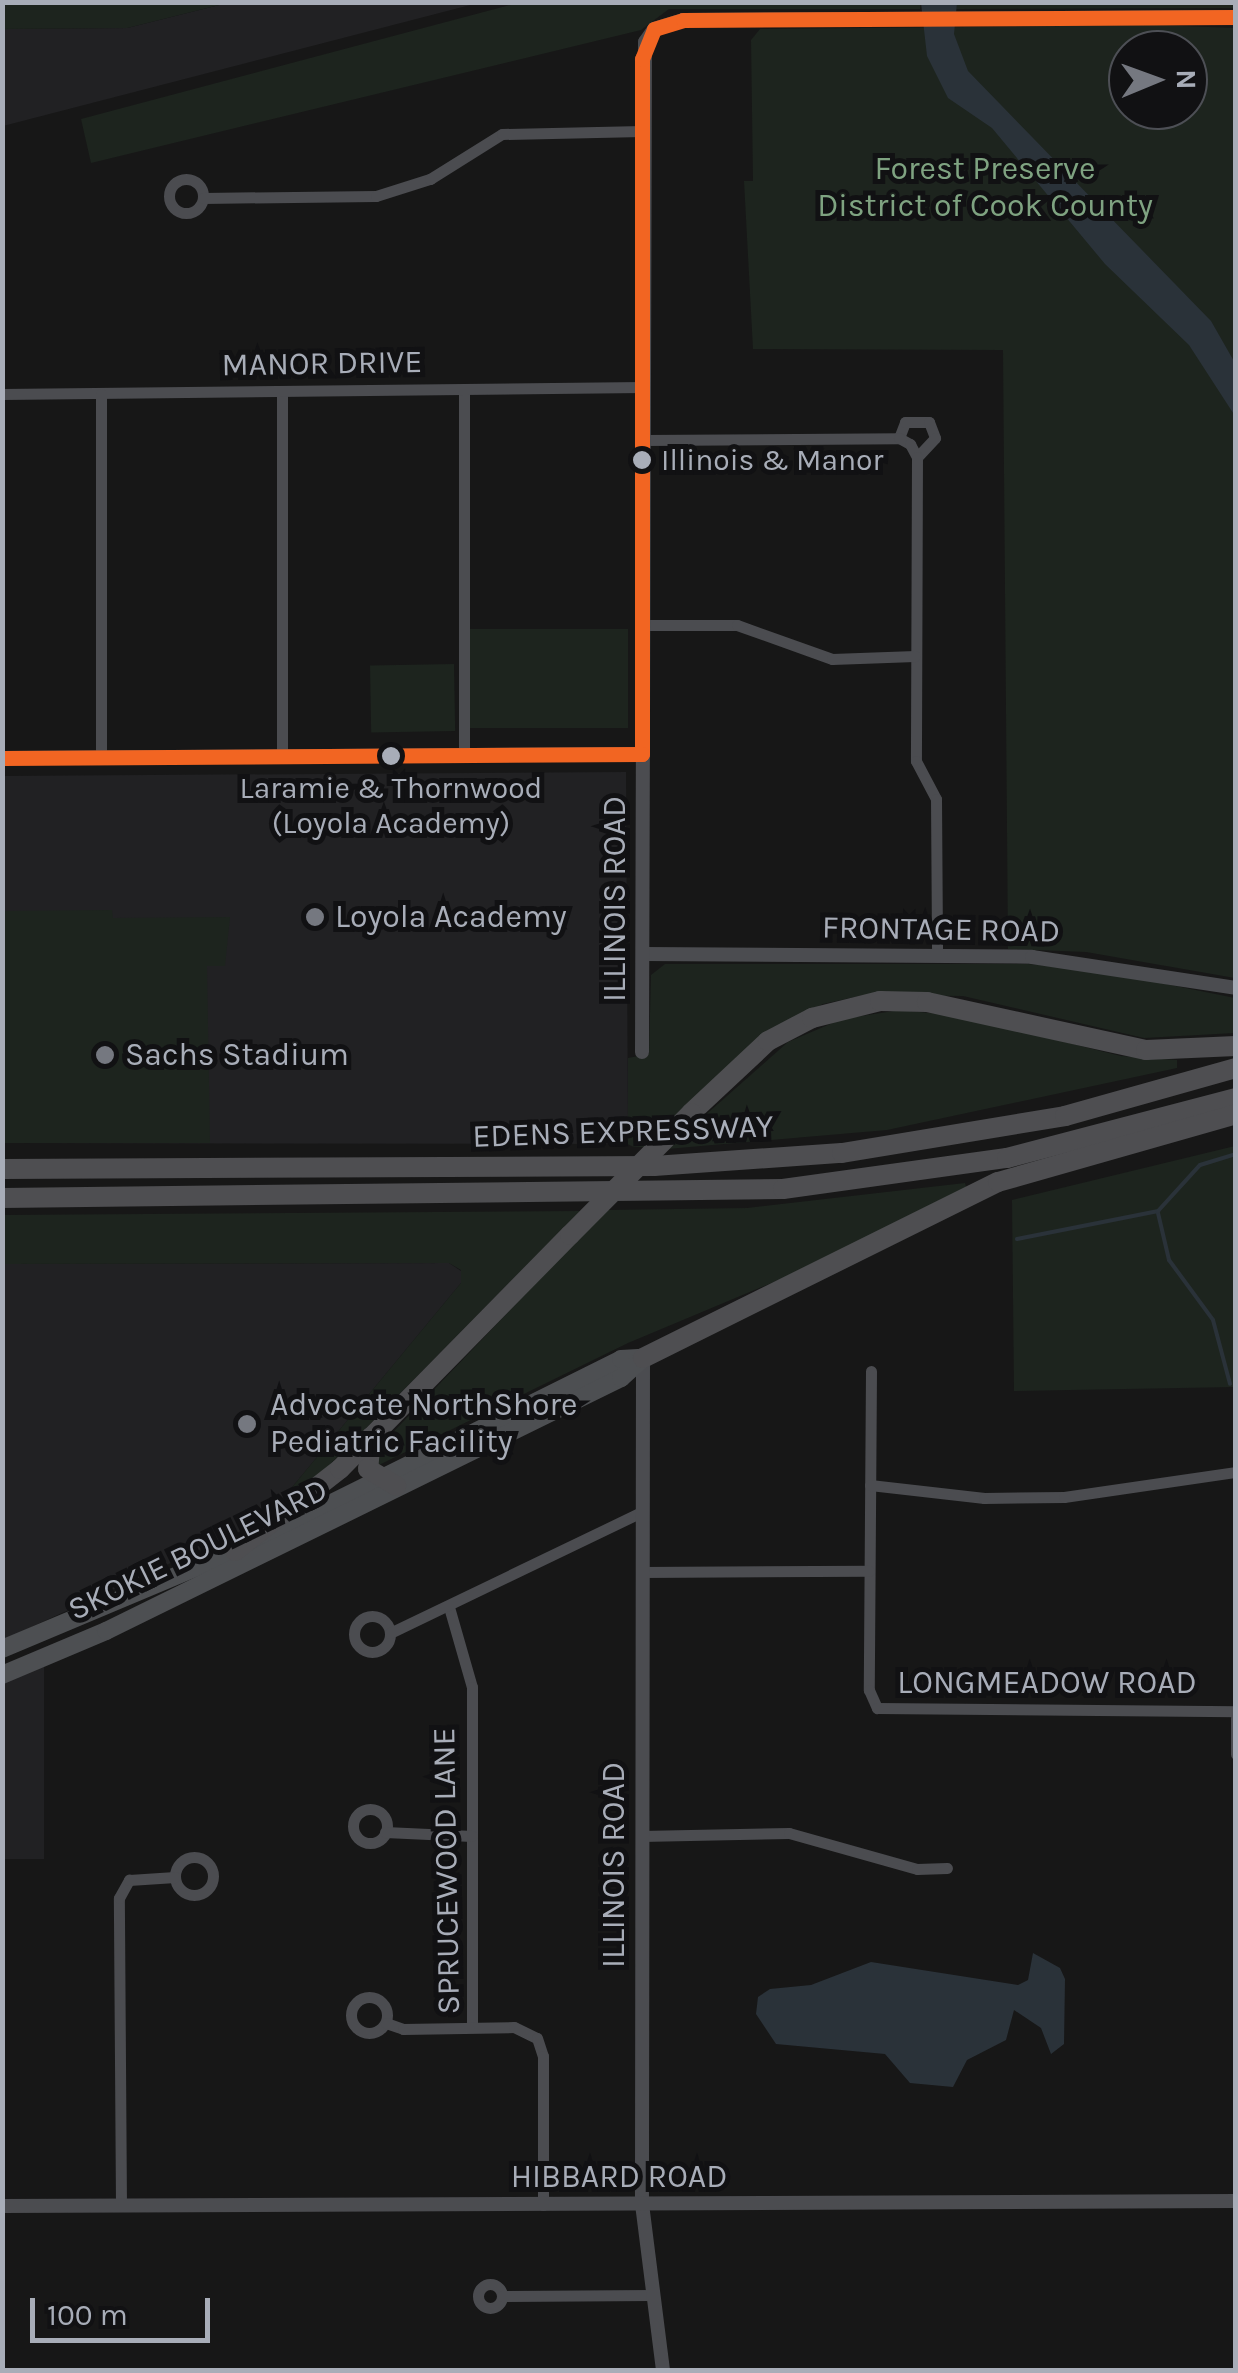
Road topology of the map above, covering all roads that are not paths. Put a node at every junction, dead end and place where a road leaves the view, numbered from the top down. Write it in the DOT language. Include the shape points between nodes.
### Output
graph roads {
  1 [pos="1236,17"];
  2 [pos="642,131"];
  3 [pos="203,198"];
  4 [pos="643,387"];
  5 [pos="464,390"];
  6 [pos="282,392"];
  7 [pos="2,394"];
  8 [pos="101,394"];
  9 [pos="644,440"];
  10 [pos="904,441"];
  11 [pos="916,457"];
  12 [pos="644,625"];
  13 [pos="915,656"];
  14 [pos="642,754"];
  15 [pos="464,756"];
  16 [pos="282,757"];
  17 [pos="2,758"];
  18 [pos="101,758"];
  19 [pos="644,954"];
  20 [pos="937,955"];
  21 [pos="1236,988"];
  22 [pos="1236,1046"];
  23 [pos="642,1052"];
  24 [pos="1236,1068"];
  25 [pos="1236,1098"];
  26 [pos="1236,1114"];
  27 [pos="2,1169"];
  28 [pos="2,1198"];
  29 [pos="644,1358"];
  30 [pos="872,1371"];
  31 [pos="372,1435"];
  32 [pos="1236,1472"];
  33 [pos="387,1483"];
  34 [pos="870,1486"];
  35 [pos="641,1512"];
  36 [pos="235,1551"];
  37 [pos="641,1572"];
  38 [pos="868,1572"];
  39 [pos="449,1607"];
  40 [pos="390,1633"];
  41 [pos="2,1649"];
  42 [pos="2,1675"];
  43 [pos="1236,1714"];
  44 [pos="1236,1754"];
  45 [pos="386,1832"];
  46 [pos="472,1836"];
  47 [pos="642,1836"];
  48 [pos="947,1868"];
  49 [pos="175,1877"];
  50 [pos="386,2022"];
  51 [pos="472,2027"];
  52 [pos="1236,2201"];
  53 [pos="544,2204"];
  54 [pos="642,2204"];
  55 [pos="2,2206"];
  56 [pos="120,2206"];
  57 [pos="652,2295"];
  58 [pos="502,2296"];
  59 [pos="664,2370"];
  1 -- 2 [label="street, ILLINOIS ROAD" via="683,20 654,28 642,60"];
  2 -- 3 [label="street" via="502,134 430,179 376,196"];
  2 -- 4 [label="street, ILLINOIS ROAD"];
  4 -- 5 [label="street, MANOR DRIVE"];
  4 -- 9 [label="street, ILLINOIS ROAD"];
  5 -- 6 [label="street, MANOR DRIVE"];
  5 -- 15 [label="street"];
  6 -- 8 [label="street, MANOR DRIVE"];
  6 -- 16 [label="street"];
  7 -- 8 [label="street, MANOR DRIVE"];
  8 -- 18 [label="street"];
  9 -- 10 [label="street"];
  9 -- 12 [label="street, ILLINOIS ROAD"];
  10 -- 11 [label="street"];
  10 -- 11 [label="street" via="905,422 929,422 932,446"];
  11 -- 13 [label="street"];
  12 -- 13 [label="street" via="737,625 832,659"];
  12 -- 14 [label="street, ILLINOIS ROAD"];
  13 -- 20 [label="street" via="916,761 936,799"];
  14 -- 15 [label="street"];
  14 -- 19 [label="street, ILLINOIS ROAD"];
  15 -- 16 [label="street"];
  16 -- 18 [label="street"];
  17 -- 18 [label="street"];
  19 -- 20 [label="street, FRONTAGE ROAD"];
  19 -- 23 [label="street, ILLINOIS ROAD"];
  20 -- 21 [label="street, FRONTAGE ROAD" via="1098,963"];
  22 -- 31 [label="highway, bridge" via="1146,1050 951,1006 880,1001 812,1018 768,1041 691,1113"];
  24 -- 27 [label="highway, EDENS EXPRESSWAY" via="1065,1116 842,1153 654,1166"];
  25 -- 28 [label="highway, EDENS EXPRESSWAY" via="1006,1158 783,1189"];
  26 -- 29 [label="highway" via="998,1182"];
  29 -- 33 [label="main road, SKOKIE BOULEVARD" via="621,1359"];
  29 -- 35 [label="street, ILLINOIS ROAD"];
  30 -- 34 [label="street, LONGMEADOW ROAD"];
  31 -- 33 [label="highway" via="365,1456"];
  31 -- 36 [label="highway" via="296,1508"];
  32 -- 34 [label="street" via="1064,1498"];
  33 -- 36 [label="main road, SKOKIE BOULEVARD"];
  33 -- 42 [label="main road, SKOKIE BOULEVARD" via="106,1631"];
  34 -- 38 [label="street, LONGMEADOW ROAD"];
  35 -- 37 [label="street, ILLINOIS ROAD"];
  35 -- 39 [label="street"];
  36 -- 41 [label="main road, SKOKIE BOULEVARD"];
  37 -- 38 [label="street"];
  37 -- 47 [label="street, ILLINOIS ROAD"];
  38 -- 43 [label="street, LONGMEADOW ROAD" via="870,1690 883,1710"];
  39 -- 40 [label="street"];
  39 -- 46 [label="street, SPRUCEWOOD LANE" via="470,1677"];
  43 -- 44 [label="street, LONGMEADOW ROAD"];
  45 -- 46 [label="street"];
  46 -- 51 [label="street, SPRUCEWOOD LANE"];
  47 -- 48 [label="street" via="789,1833 917,1869"];
  47 -- 54 [label="street, ILLINOIS ROAD"];
  49 -- 56 [label="street" via="129,1880 119,1898"];
  50 -- 51 [label="street" via="403,2029"];
  51 -- 53 [label="street, SPRUCEWOOD LANE" via="522,2028 541,2047"];
  52 -- 54 [label="street, HIBBARD ROAD"];
  53 -- 54 [label="street, HIBBARD ROAD"];
  53 -- 56 [label="street, HIBBARD ROAD"];
  54 -- 57 [label="street, ILLINOIS ROAD"];
  55 -- 56 [label="street, HIBBARD ROAD"];
  57 -- 58 [label="street"];
  57 -- 59 [label="street, ILLINOIS ROAD"];
}
